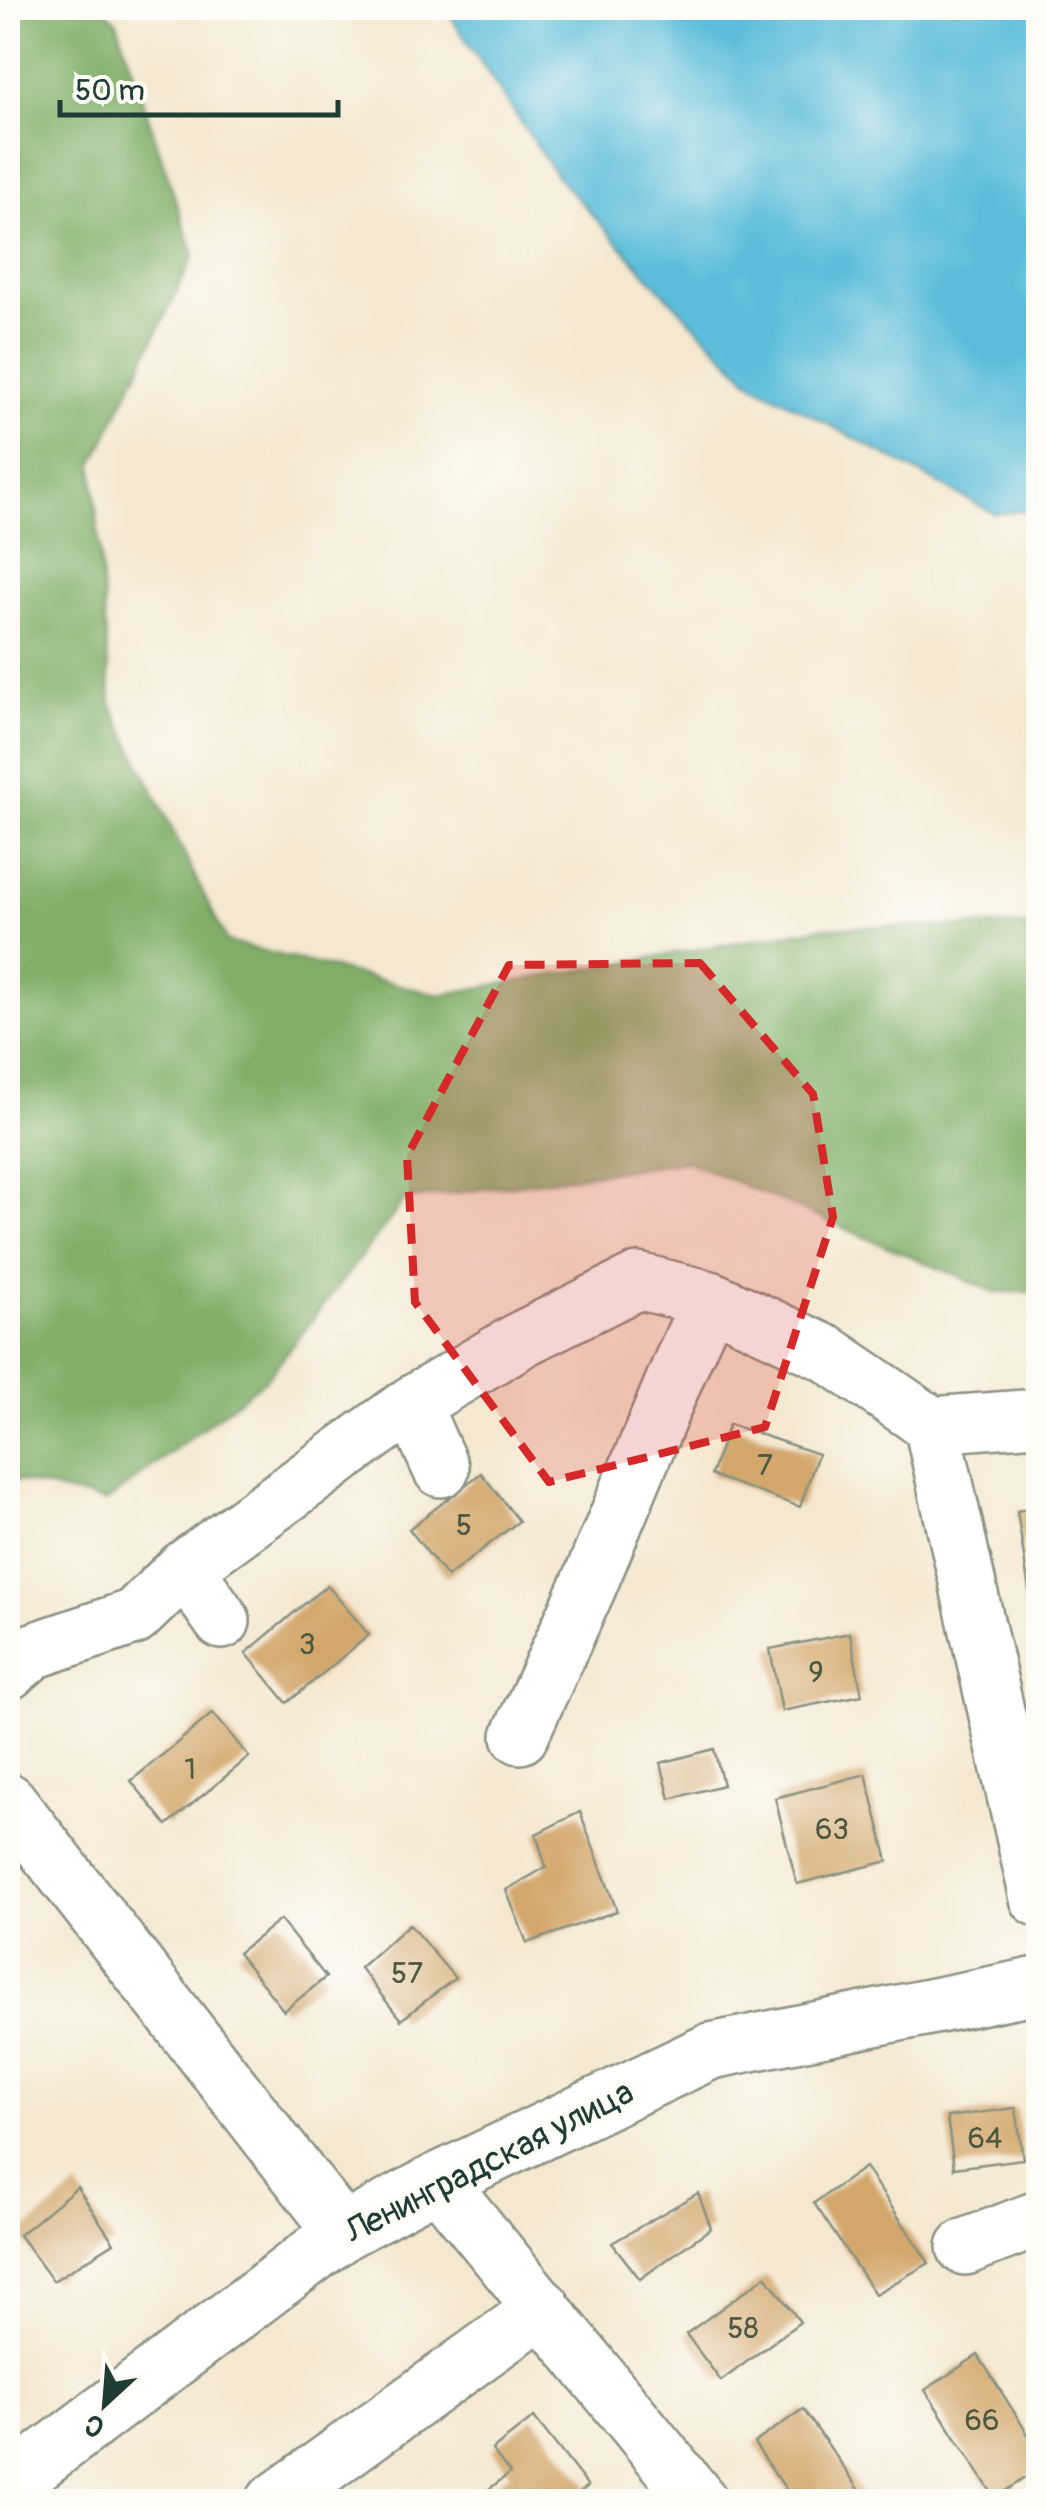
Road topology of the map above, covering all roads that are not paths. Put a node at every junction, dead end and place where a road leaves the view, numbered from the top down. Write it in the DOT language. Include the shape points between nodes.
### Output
graph roads {
  1 [pos="710,1300"];
  2 [pos="412,1404"];
  3 [pos="1038,1418"];
  4 [pos="932,1424"];
  5 [pos="441,1468"];
  6 [pos="185,1568"];
  7 [pos="222,1621"];
  8 [pos="8,1672"];
  9 [pos="520,1736"];
  10 [pos="8,1802"];
  11 [pos="1038,1898"];
  12 [pos="1038,1985"];
  13 [pos="438,2181"];
  14 [pos="1038,2219"];
  15 [pos="343,2232"];
  16 [pos="965,2248"];
  17 [pos="543,2308"];
  18 [pos="8,2485"];
  19 [pos="274,2502"];
  20 [pos="700,2502"];
  1 -- 2 [label="street" via="638,1281"];
  1 -- 4 [label="street" via="828,1354"];
  1 -- 9 [label="street"];
  2 -- 5 [label="street"];
  2 -- 6 [label="street"];
  3 -- 4 [label="street"];
  4 -- 11 [label="street"];
  6 -- 7 [label="street"];
  6 -- 8 [label="street" via="134,1617 33,1652"];
  10 -- 15 [label="street"];
  12 -- 13 [label="street, Ленинградская улица" via="712,2051"];
  13 -- 15 [label="street, Ленинградская улица"];
  13 -- 17 [label="street"];
  14 -- 16 [label="street"];
  15 -- 18 [label="street, Ленинградская улица"];
  17 -- 19 [label="street"];
  17 -- 20 [label="street"];
}
